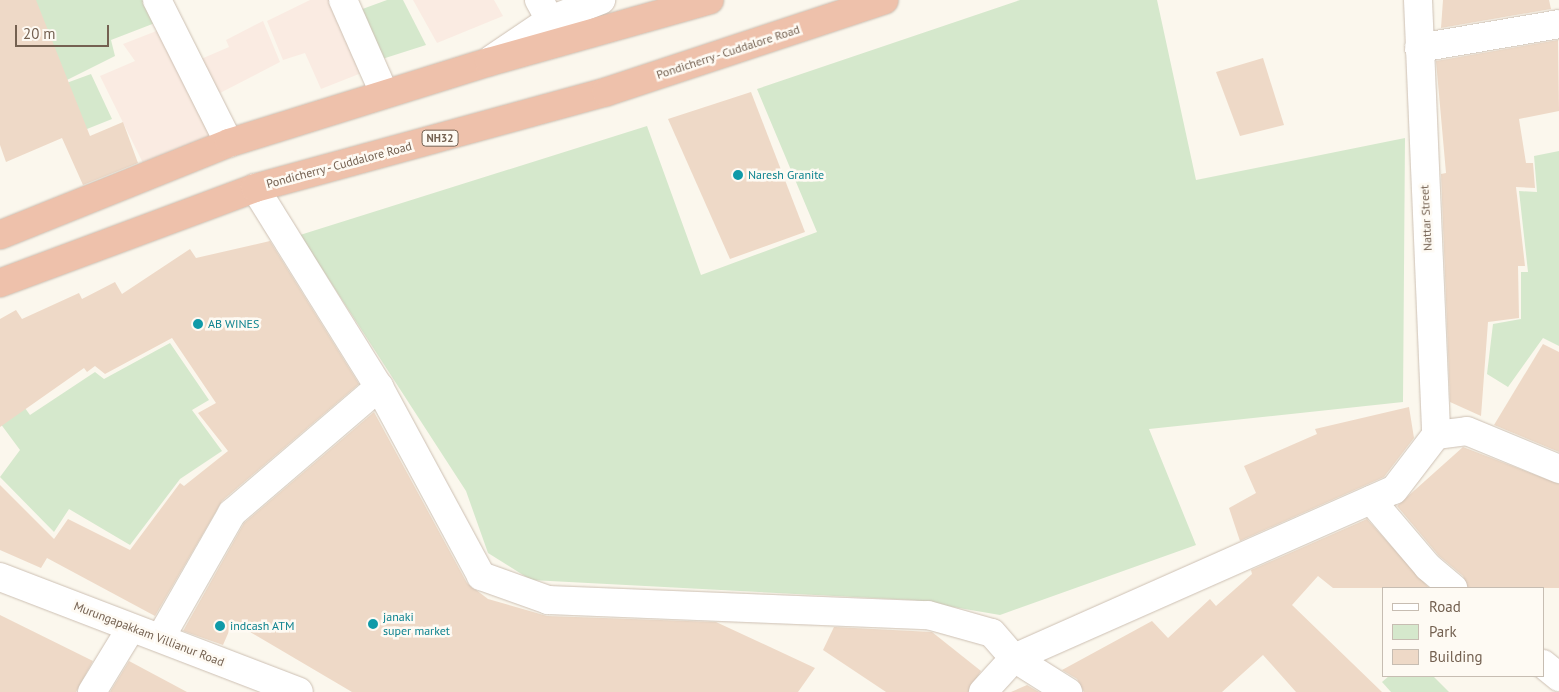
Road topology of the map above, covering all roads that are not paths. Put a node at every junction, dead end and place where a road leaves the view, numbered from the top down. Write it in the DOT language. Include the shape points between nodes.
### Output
graph roads {
  1 [pos="157,0"];
  2 [pos="343,0"];
  3 [pos="601,0"];
  4 [pos="708,0"];
  5 [pos="884,0"];
  6 [pos="1418,0"];
  7 [pos="544,10"];
  8 [pos="1559,24"];
  9 [pos="1419,48"];
  10 [pos="489,62"];
  11 [pos="384,93"];
  12 [pos="228,143"];
  13 [pos="255,188"];
  14 [pos="0,234"];
  15 [pos="0,283"];
  16 [pos="379,387"];
  17 [pos="1436,435"];
  18 [pos="1559,470"];
  19 [pos="1371,500"];
  20 [pos="0,577"];
  21 [pos="1452,587"];
  22 [pos="131,628"];
  23 [pos="161,636"];
  24 [pos="1014,658"];
  25 [pos="1544,665"];
  26 [pos="1559,677"];
  27 [pos="92,692"];
  28 [pos="299,692"];
  29 [pos="984,692"];
  30 [pos="1068,692"];
  1 -- 12 [label="street"];
  2 -- 11 [label="street"];
  3 -- 7 [label="street"];
  4 -- 10 [label="highway"];
  5 -- 13 [label="highway, Pondicherry - Cuddalore Road / NH32" via="606,92"];
  6 -- 9 [label="street, Nattar Street"];
  7 -- 10 [label="street"];
  8 -- 9 [label="street"];
  9 -- 17 [label="street, Nattar Street"];
  10 -- 11 [label="highway"];
  11 -- 12 [label="highway"];
  12 -- 14 [label="highway"];
  13 -- 15 [label="highway, Pondicherry - Cuddalore Road / NH32"];
  13 -- 16 [label="street"];
  16 -- 23 [label="street" via="232,514"];
  16 -- 24 [label="street" via="481,576 548,600 928,615 992,633"];
  17 -- 18 [label="street" via="1467,431"];
  17 -- 19 [label="street" via="1394,490"];
  19 -- 21 [label="street" via="1428,567"];
  19 -- 24 [label="street"];
  20 -- 22 [label="street, Murungapakkam Villianur Road"];
  22 -- 23 [label="street, Murungapakkam Villianur Road"];
  22 -- 27 [label="street"];
  23 -- 28 [label="street, Murungapakkam Villianur Road"];
  24 -- 29 [label="street"];
  24 -- 30 [label="street"];
  25 -- 26 [label="street"];
}
